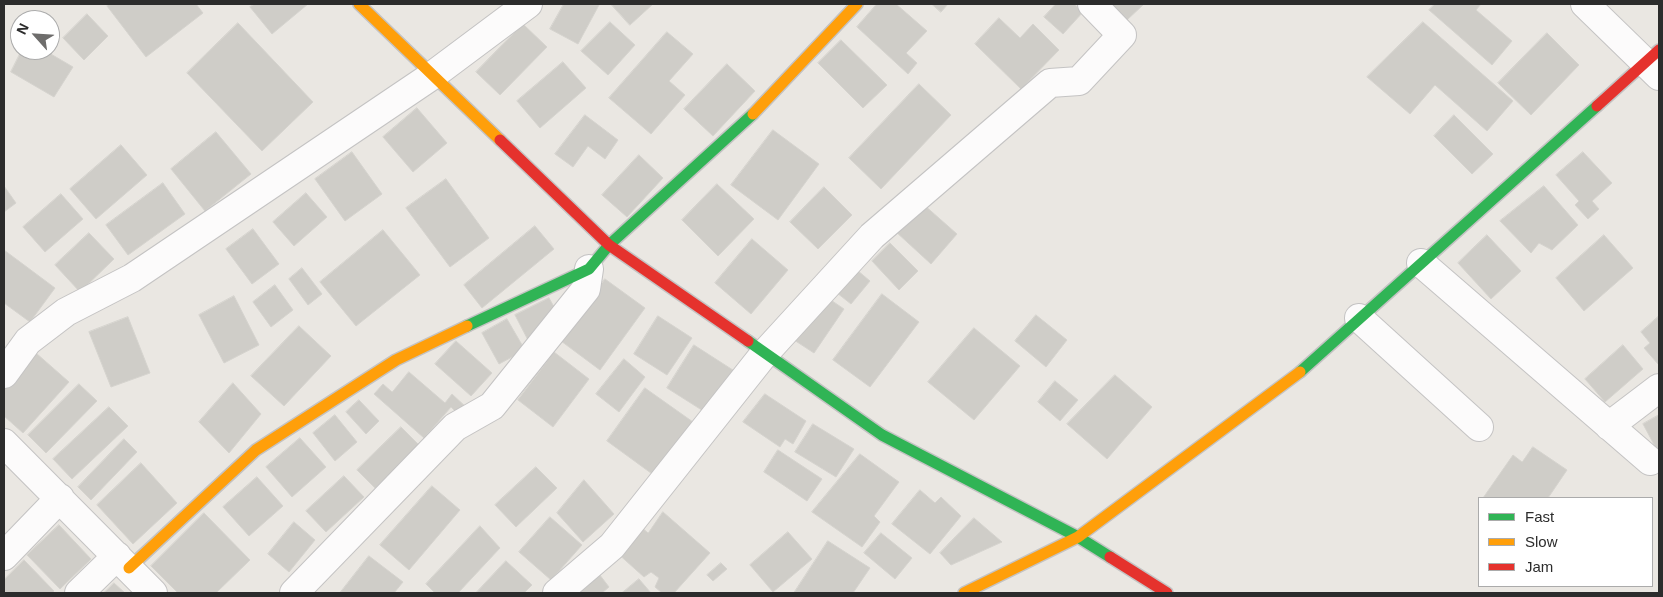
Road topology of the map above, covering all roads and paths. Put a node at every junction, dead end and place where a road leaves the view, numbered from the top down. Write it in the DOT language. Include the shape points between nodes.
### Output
graph roads {
  1 [pos="359,4"];
  2 [pos="528,4"];
  3 [pos="857,4"];
  4 [pos="1092,4"];
  5 [pos="1585,4"];
  6 [pos="1655,62"];
  7 [pos="433,75"];
  8 [pos="609,245"];
  9 [pos="1421,262"];
  10 [pos="589,269"];
  11 [pos="1359,318"];
  12 [pos="765,353"];
  13 [pos="4,374"];
  14 [pos="1659,388"];
  15 [pos="1609,426"];
  16 [pos="1479,427"];
  17 [pos="4,443"];
  18 [pos="1650,462"];
  19 [pos="60,498"];
  20 [pos="1078,537"];
  21 [pos="4,556"];
  22 [pos="123,562"];
  23 [pos="79,593"];
  24 [pos="153,593"];
  25 [pos="294,593"];
  26 [pos="557,593"];
  27 [pos="964,593"];
  28 [pos="1167,593"];
  1 -- 7 [label="street"];
  2 -- 7 [label="street"];
  3 -- 8 [label="street" via="739,129"];
  4 -- 12 [label="street" via="1122,35 1080,81 1050,83 872,236"];
  5 -- 6 [label="street"];
  6 -- 9 [label="street"];
  7 -- 8 [label="street"];
  7 -- 13 [label="street" via="132,278 66,312 28,341"];
  8 -- 10 [label="street"];
  8 -- 12 [label="street"];
  9 -- 11 [label="street"];
  9 -- 15 [label="street"];
  10 -- 22 [label="street" via="396,360 256,450"];
  10 -- 25 [label="street" via="586,289 492,406 455,427"];
  11 -- 16 [label="street"];
  11 -- 20 [label="street" via="1296,375"];
  12 -- 20 [label="street" via="882,436"];
  12 -- 26 [label="street" via="612,546"];
  14 -- 15 [label="street"];
  15 -- 18 [label="street"];
  17 -- 19 [label="street"];
  19 -- 21 [label="street"];
  19 -- 22 [label="street"];
  20 -- 27 [label="street"];
  20 -- 28 [label="street"];
  22 -- 23 [label="street"];
  22 -- 24 [label="street"];
}
